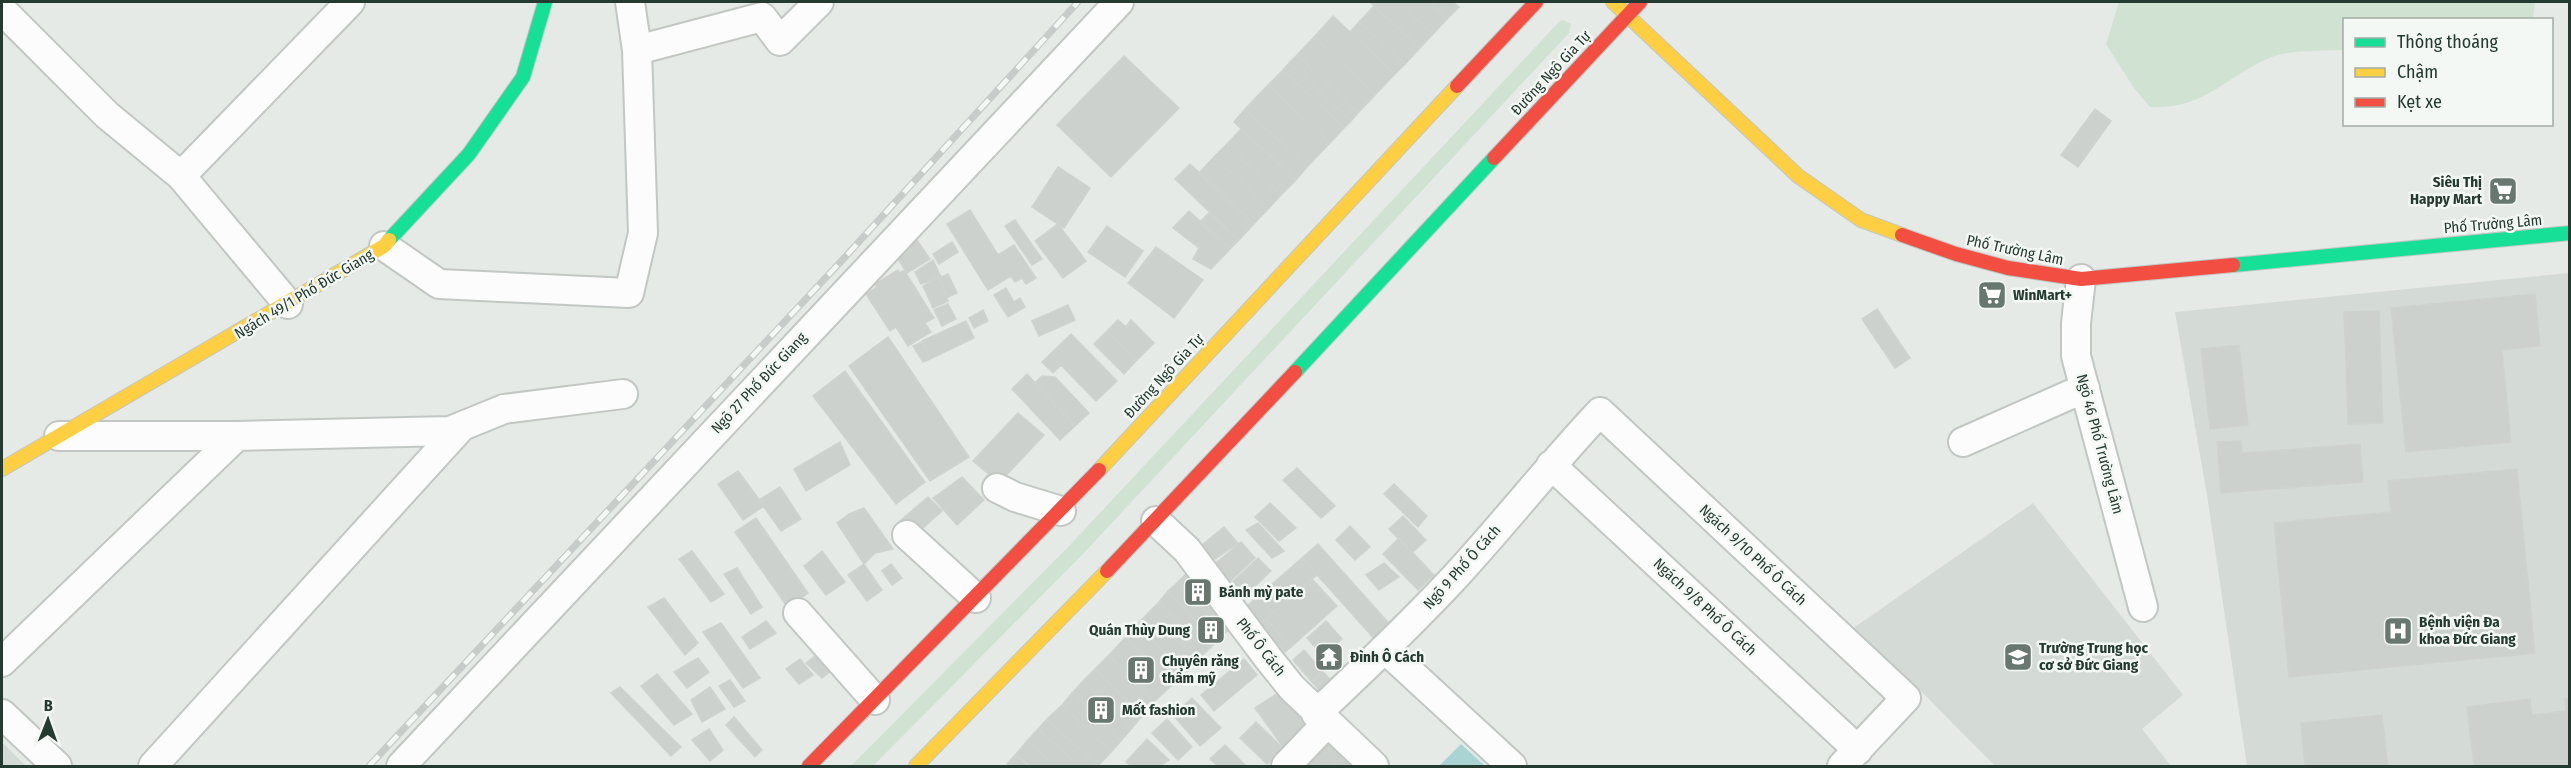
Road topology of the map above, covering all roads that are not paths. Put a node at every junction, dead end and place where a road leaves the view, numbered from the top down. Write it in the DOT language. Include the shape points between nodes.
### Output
graph roads {
  1 [pos="350,2"];
  2 [pos="544,2"];
  3 [pos="630,2"];
  4 [pos="819,2"];
  5 [pos="1119,2"];
  6 [pos="1536,2"];
  7 [pos="1613,2"];
  8 [pos="1640,2"];
  9 [pos="2,10"];
  10 [pos="1627,15"];
  11 [pos="637,50"];
  12 [pos="181,177"];
  13 [pos="2570,233"];
  14 [pos="384,246"];
  15 [pos="2081,279"];
  16 [pos="288,304"];
  17 [pos="2085,388"];
  18 [pos="623,394"];
  19 [pos="1599,412"];
  20 [pos="462,426"];
  21 [pos="59,436"];
  22 [pos="237,436"];
  23 [pos="1963,442"];
  24 [pos="1551,465"];
  25 [pos="2,469"];
  26 [pos="997,488"];
  27 [pos="1061,511"];
  28 [pos="1156,521"];
  29 [pos="907,535"];
  30 [pos="976,598"];
  31 [pos="2143,607"];
  32 [pos="798,614"];
  33 [pos="1385,649"];
  34 [pos="2,662"];
  35 [pos="875,700"];
  36 [pos="2,714"];
  37 [pos="1321,718"];
  38 [pos="1850,758"];
  39 [pos="57,766"];
  40 [pos="153,766"];
  41 [pos="401,766"];
  42 [pos="809,766"];
  43 [pos="916,766"];
  44 [pos="1286,766"];
  45 [pos="1374,766"];
  46 [pos="1512,766"];
  1 -- 12 [label="street"];
  2 -- 14 [label="main road, Ngách 49/1 Phố Đức Giang" via="523,77 469,154"];
  3 -- 11 [label="street"];
  4 -- 11 [label="street" via="780,41 762,17"];
  5 -- 41 [label="street, Ngõ 27 Phố Đức Giang"];
  6 -- 27 [label="main road, Đường Ngô Gia Tự"];
  7 -- 10 [label="main road, Phố Trường Lâm"];
  8 -- 10 [label="main road, Đường Ngô Gia Tự"];
  9 -- 12 [label="street" via="107,115"];
  10 -- 15 [label="main road, Phố Trường Lâm" via="1798,176 1861,220 2008,268"];
  10 -- 28 [label="main road, Đường Ngô Gia Tự"];
  11 -- 14 [label="street" via="642,233 629,293 439,284"];
  12 -- 16 [label="street"];
  13 -- 15 [label="main road, Phố Trường Lâm"];
  14 -- 16 [label="main road, Ngách 49/1 Phố Đức Giang"];
  15 -- 17 [label="street, Ngõ 46 Phố Trường Lâm" via="2076,356"];
  16 -- 21 [label="main road, Ngách 49/1 Phố Đức Giang"];
  17 -- 23 [label="street"];
  17 -- 31 [label="street, Ngõ 46 Phố Trường Lâm"];
  18 -- 20 [label="street" via="504,409"];
  19 -- 24 [label="street, Ngõ 9 Phố Ô Cách"];
  19 -- 38 [label="street, Ngách 9/10 Phố Ô Cách" via="1906,699"];
  20 -- 22 [label="street" via="450,431"];
  20 -- 40 [label="street"];
  21 -- 22 [label="street"];
  21 -- 25 [label="main road, Ngách 49/1 Phố Đức Giang"];
  22 -- 34 [label="street"];
  24 -- 33 [label="street, Ngõ 9 Phố Ô Cách" via="1455,577"];
  24 -- 38 [label="street, Ngách 9/8 Phố Ô Cách"];
  26 -- 27 [label="street"];
  27 -- 30 [label="main road, Đường Ngô Gia Tự"];
  28 -- 37 [label="street, Phố Ô Cách" via="1188,550 1268,658"];
  28 -- 43 [label="main road, Đường Ngô Gia Tự"];
  29 -- 30 [label="street"];
  30 -- 35 [label="main road, Đường Ngô Gia Tự"];
  32 -- 35 [label="street"];
  33 -- 37 [label="street, Ngõ 9 Phố Ô Cách"];
  33 -- 46 [label="street"];
  35 -- 42 [label="main road, Đường Ngô Gia Tự"];
  36 -- 39 [label="street"];
  37 -- 44 [label="street, Ngõ 9 Phố Ô Cách"];
  37 -- 45 [label="street, Phố Ô Cách"];
}
